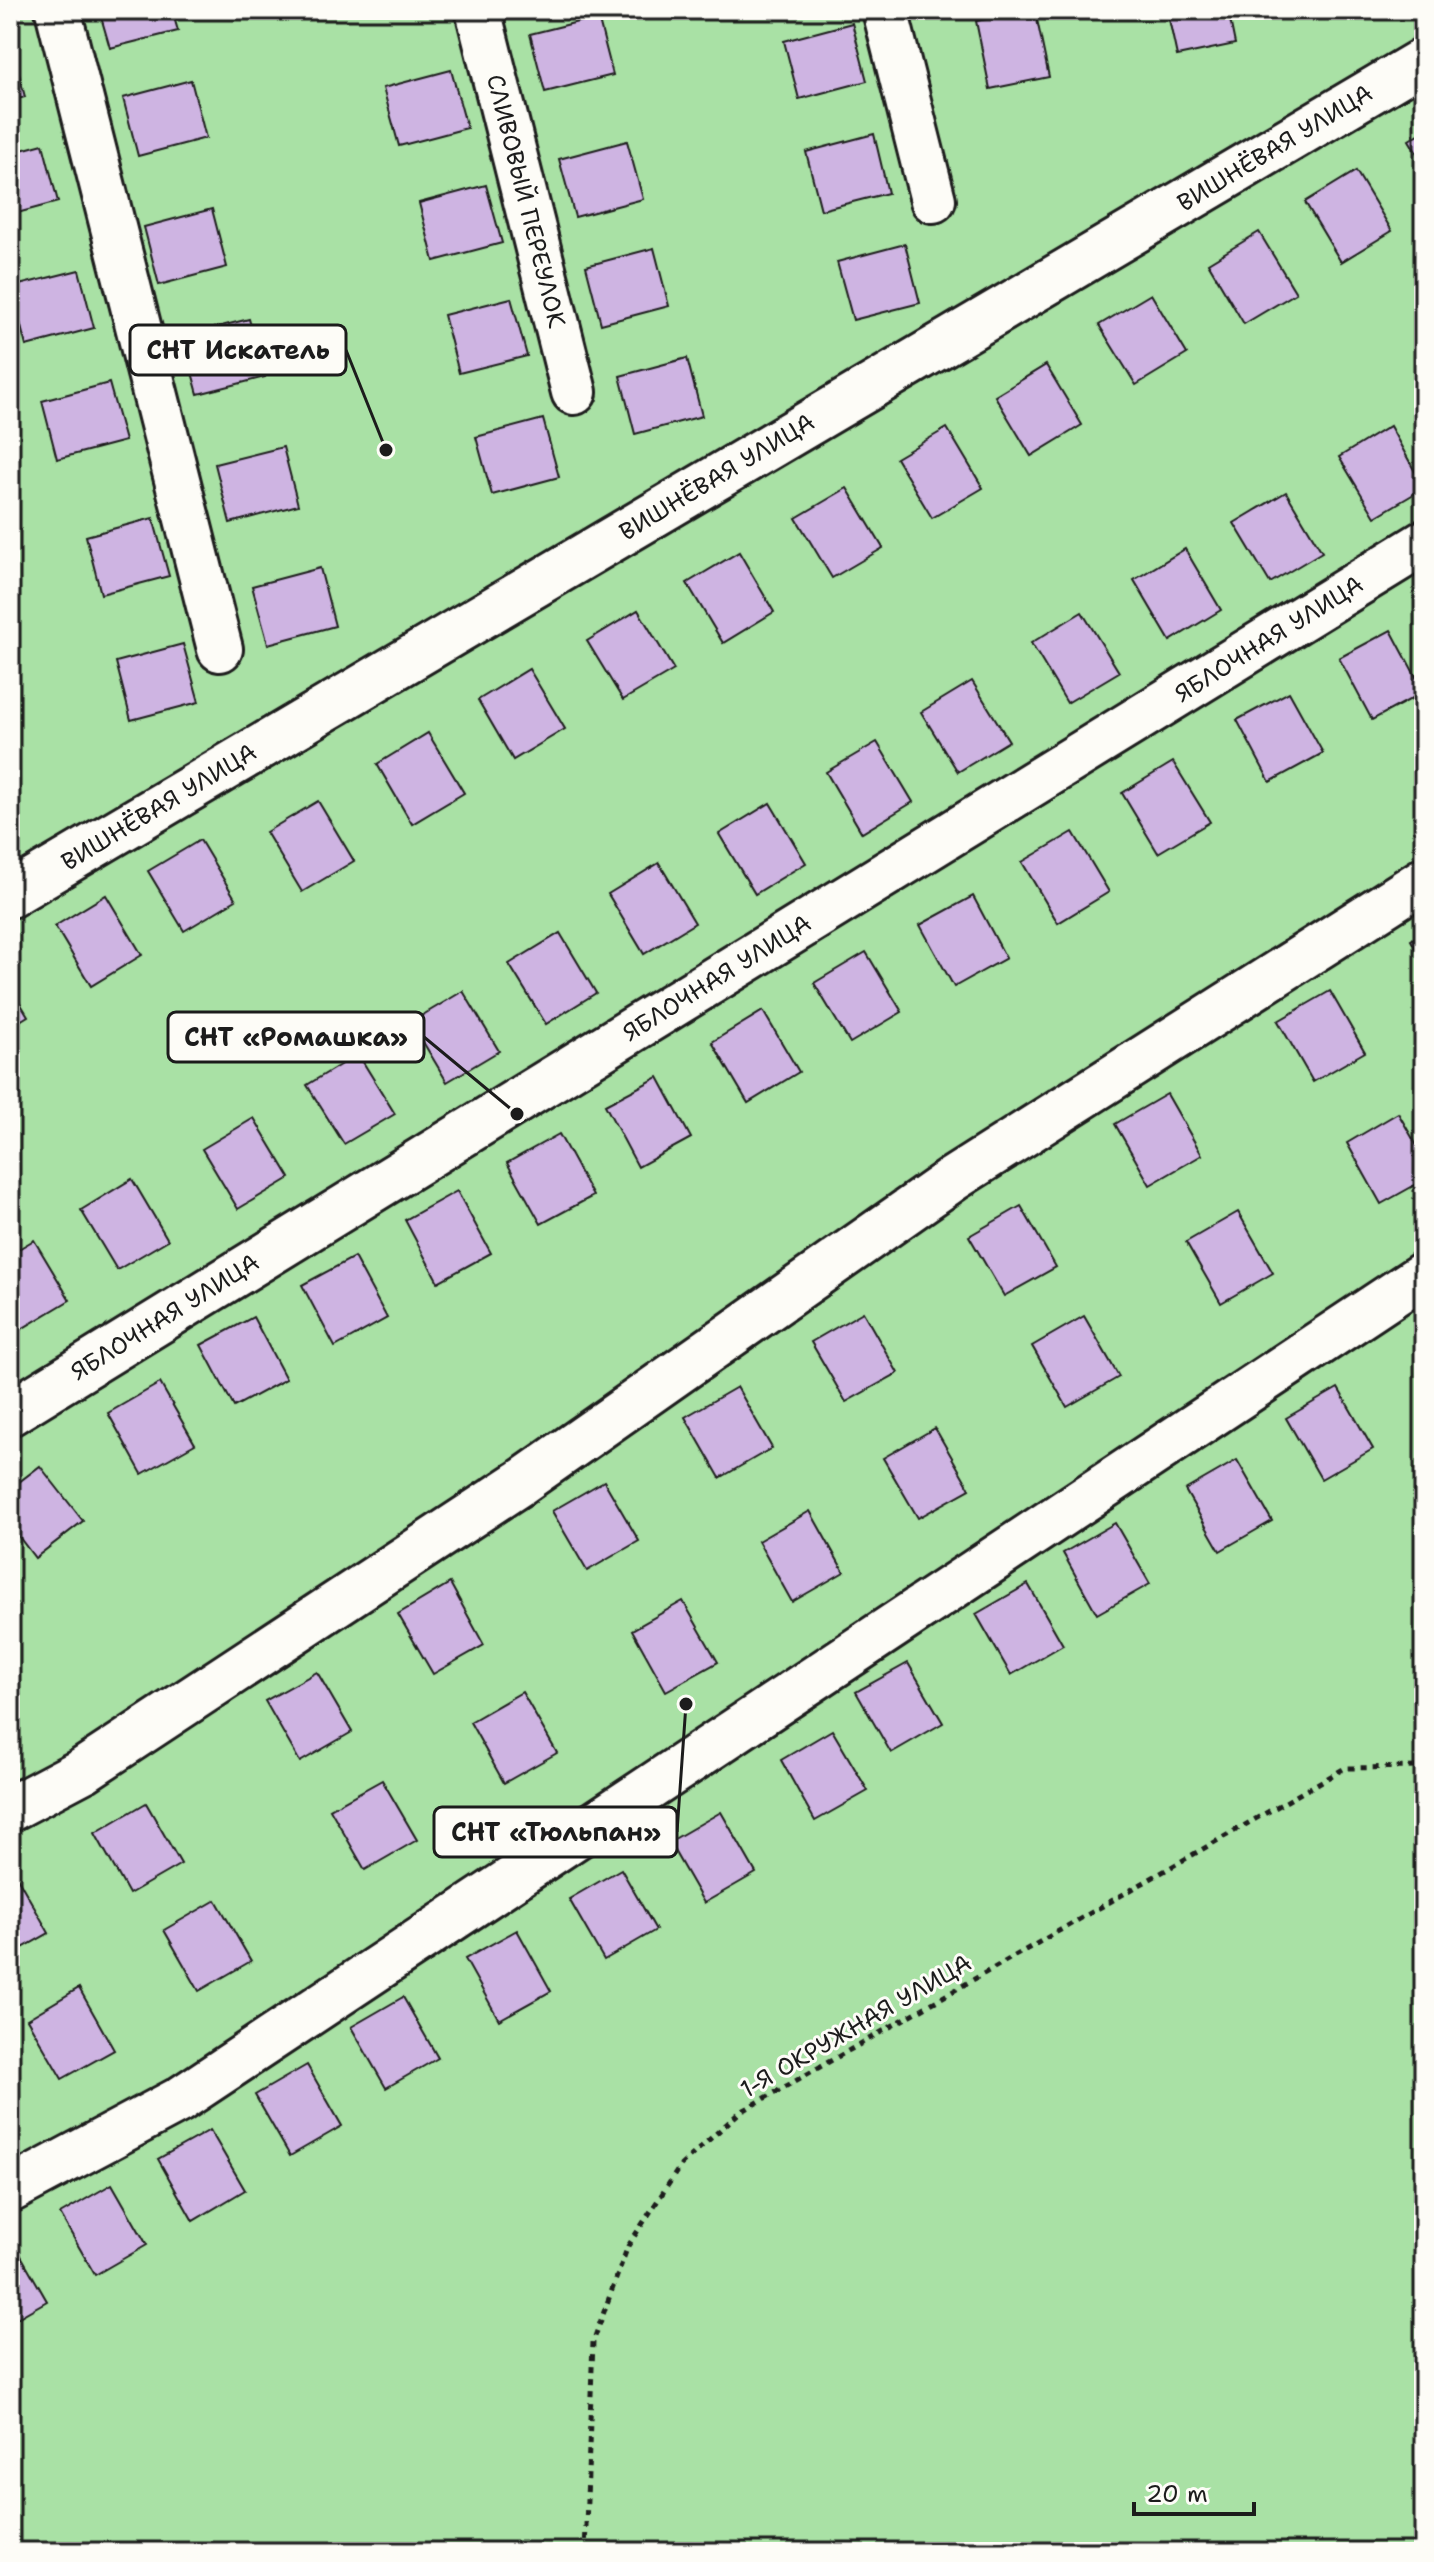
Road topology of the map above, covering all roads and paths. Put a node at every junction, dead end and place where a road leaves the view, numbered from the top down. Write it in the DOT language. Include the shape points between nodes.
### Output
graph roads {
  1 [pos="58,10"];
  2 [pos="478,10"];
  3 [pos="885,10"];
  4 [pos="1424,60"];
  5 [pos="933,200"];
  6 [pos="574,392"];
  7 [pos="1424,543"];
  8 [pos="220,649"];
  9 [pos="1424,880"];
  10 [pos="10,895"];
  11 [pos="1424,1274"];
  12 [pos="10,1413"];
  13 [pos="1424,1767"];
  14 [pos="10,1809"];
  15 [pos="10,2190"];
  16 [pos="585,2552"];
  1 -- 8 [label="street"];
  2 -- 6 [label="street, СЛИВОВЫЙ ПЕРЕУЛОК"];
  3 -- 5 [label="street"];
  4 -- 10 [label="street, ВИШНЁВАЯ УЛИЦА"];
  7 -- 12 [label="street, ЯБЛОЧНАЯ УЛИЦА"];
  9 -- 14 [label="street" via="953,1179 520,1483 84,1770"];
  11 -- 15 [label="street" via="179,2100"];
  13 -- 16 [label="path, 1-Я ОКРУЖНАЯ УЛИЦА" via="1345,1768 739,2113 681,2165 628,2246 593,2342"];
}
